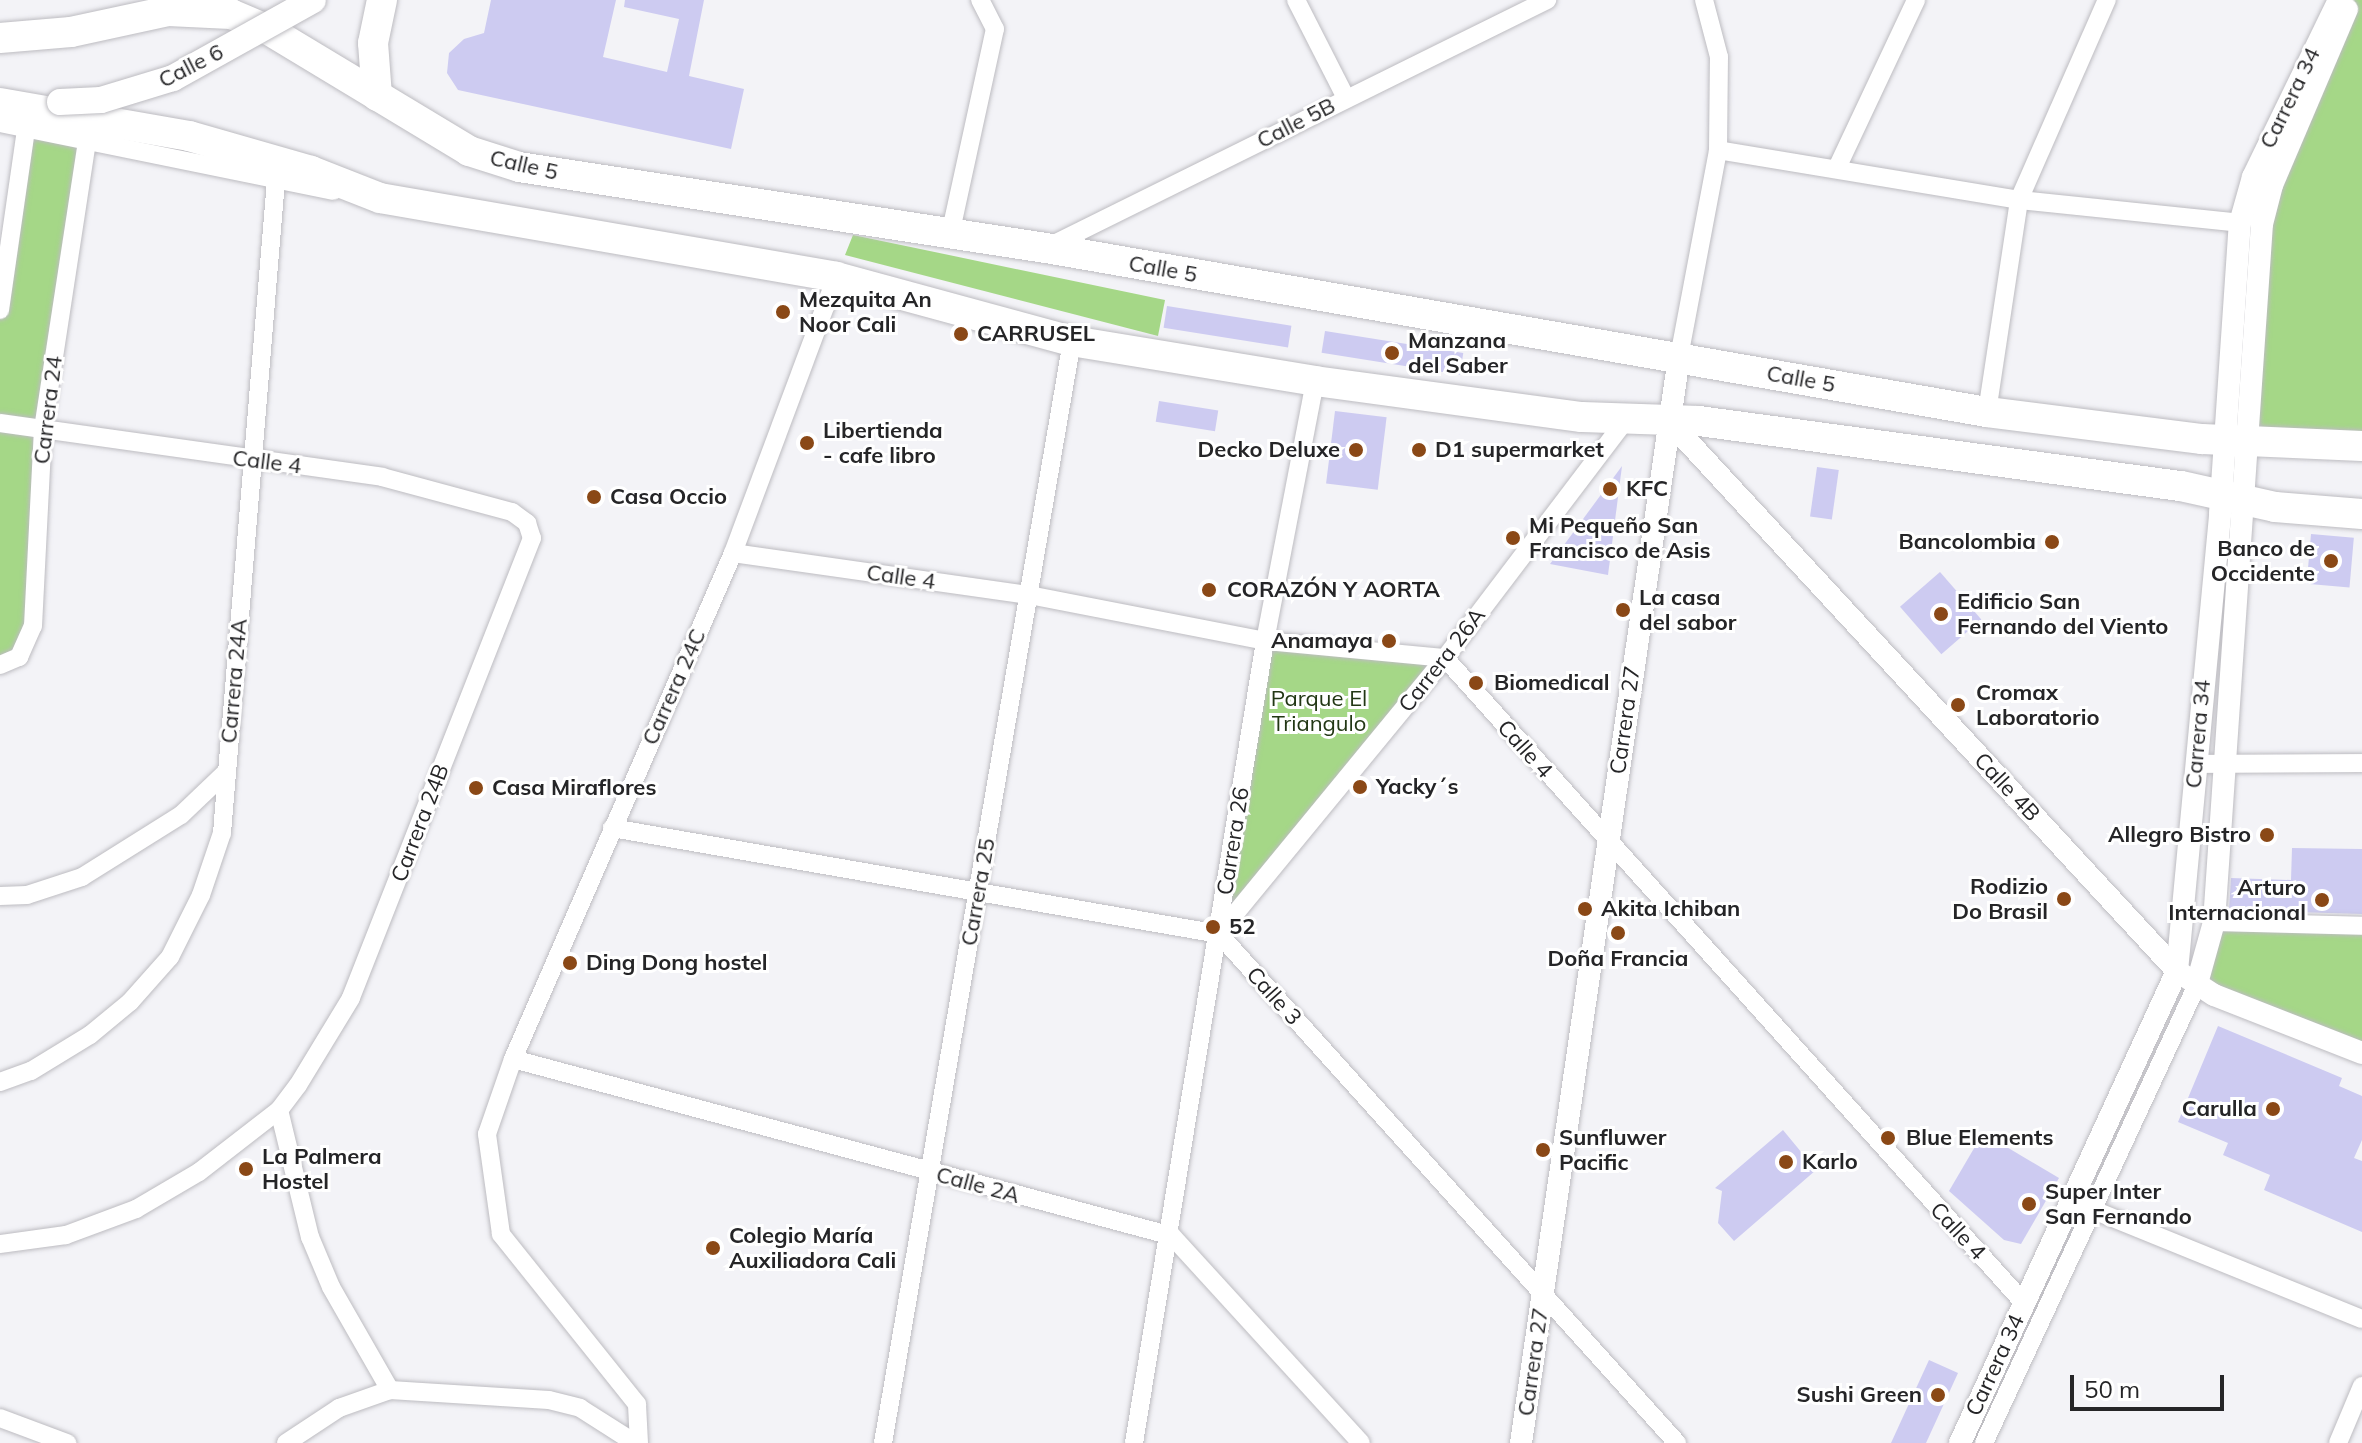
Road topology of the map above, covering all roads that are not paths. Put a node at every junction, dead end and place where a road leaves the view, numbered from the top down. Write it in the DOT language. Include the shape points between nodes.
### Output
graph roads {
  1 [pos="313,0"];
  2 [pos="382,0"];
  3 [pos="980,0"];
  4 [pos="1296,0"];
  5 [pos="1547,0"];
  6 [pos="1704,0"];
  7 [pos="1916,0"];
  8 [pos="2107,0"];
  9 [pos="2339,0"];
  10 [pos="2349,0"];
  11 [pos="0,38"];
  12 [pos="377,96"];
  13 [pos="1346,98"];
  14 [pos="0,103"];
  15 [pos="59,108"];
  16 [pos="0,123"];
  17 [pos="26,129"];
  18 [pos="87,140"];
  19 [pos="1718,150"];
  20 [pos="1837,168"];
  21 [pos="276,181"];
  22 [pos="380,198"];
  23 [pos="2019,200"];
  24 [pos="2240,223"];
  25 [pos="950,235"];
  26 [pos="1046,248"];
  27 [pos="836,277"];
  28 [pos="0,310"];
  29 [pos="1072,341"];
  30 [pos="1679,357"];
  31 [pos="1315,381"];
  32 [pos="1987,412"];
  33 [pos="1628,417"];
  34 [pos="1667,419"];
  35 [pos="0,423"];
  36 [pos="43,429"];
  37 [pos="2237,441"];
  38 [pos="2362,446"];
  39 [pos="254,461"];
  40 [pos="2234,498"];
  41 [pos="2362,514"];
  42 [pos="527,523"];
  43 [pos="733,553"];
  44 [pos="1029,595"];
  45 [pos="1265,641"];
  46 [pos="1445,658"];
  47 [pos="0,665"];
  48 [pos="2362,763"];
  49 [pos="2195,764"];
  50 [pos="2221,764"];
  51 [pos="225,773"];
  52 [pos="612,828"];
  53 [pos="1608,843"];
  54 [pos="977,894"];
  55 [pos="0,896"];
  56 [pos="2214,922"];
  57 [pos="2362,926"];
  58 [pos="1219,934"];
  59 [pos="2177,971"];
  60 [pos="2196,987"];
  61 [pos="2362,1053"];
  62 [pos="513,1059"];
  63 [pos="0,1082"];
  64 [pos="279,1110"];
  65 [pos="929,1172"];
  66 [pos="2081,1205"];
  67 [pos="1172,1236"];
  68 [pos="0,1244"];
  69 [pos="1542,1293"];
  70 [pos="2024,1303"];
  71 [pos="2362,1319"];
  72 [pos="2362,1386"];
  73 [pos="390,1390"];
  74 [pos="0,1418"];
  75 [pos="1980,1439"];
  76 [pos="67,1443"];
  77 [pos="286,1443"];
  78 [pos="637,1443"];
  79 [pos="883,1443"];
  80 [pos="1134,1443"];
  81 [pos="1361,1443"];
  82 [pos="1521,1443"];
  83 [pos="1677,1443"];
  84 [pos="2338,1443"];
  1 -- 15 [label="main road, Calle 6, bridge" via="173,78"];
  2 -- 12 [label="main road" via="373,43"];
  3 -- 25 [label="street" via="995,29"];
  4 -- 13 [label="street"];
  5 -- 13 [label="street, Calle 5B"];
  6 -- 19 [label="street, Carrera 27" via="1719,57"];
  7 -- 20 [label="street"];
  8 -- 23 [label="street"];
  9 -- 24 [label="street, Carrera 34" via="2253,177"];
  10 -- 37 [label="street, Carrera 34" via="2272,185 2262,224"];
  11 -- 12 [label="main road, Calle 5" via="71,32 168,11 231,14 267,29"];
  12 -- 25 [label="main road, Calle 5" via="469,151 508,164"];
  13 -- 26 [label="street, Calle 5B"];
  14 -- 15 [label="main road"];
  15 -- 22 [label="main road" via="189,136 311,171"];
  16 -- 17 [label="street"];
  17 -- 18 [label="street"];
  17 -- 28 [label="street"];
  18 -- 21 [label="street"];
  18 -- 36 [label="street, Carrera 24"];
  19 -- 20 [label="street"];
  19 -- 30 [label="street, Carrera 27"];
  20 -- 23 [label="street"];
  21 -- 22 [label="street"];
  21 -- 39 [label="street, Carrera 24A"];
  22 -- 27 [label="main road"];
  23 -- 24 [label="street"];
  23 -- 32 [label="street"];
  24 -- 37 [label="street, Carrera 34"];
  25 -- 26 [label="main road, Calle 5"];
  26 -- 30 [label="main road, Calle 5"];
  27 -- 29 [label="main road"];
  27 -- 43 [label="street, Carrera 24C"];
  29 -- 31 [label="main road"];
  29 -- 44 [label="street, Carrera 25"];
  30 -- 32 [label="main road, Calle 5"];
  30 -- 34 [label="street, Carrera 27"];
  31 -- 33 [label="main road" via="1582,417"];
  31 -- 45 [label="street, Carrera 26"];
  32 -- 37 [label="main road, Calle 5"];
  33 -- 34 [label="main road"];
  33 -- 46 [label="street, Carrera 26A"];
  34 -- 40 [label="main road"];
  34 -- 53 [label="street, Carrera 27"];
  34 -- 59 [label="street, Calle 4B"];
  35 -- 36 [label="street, Calle 4"];
  36 -- 39 [label="street, Calle 4"];
  36 -- 47 [label="street, Carrera 24" via="33,626 19,657"];
  37 -- 38 [label="main road, Calle 5"];
  37 -- 40 [label="street, Carrera 34"];
  39 -- 42 [label="street, Calle 4" via="397,480 512,512"];
  39 -- 51 [label="street, Carrera 24A"];
  40 -- 41 [label="main road"];
  40 -- 49 [label="street, Carrera 34"];
  40 -- 50 [label="street, Carrera 34"];
  42 -- 64 [label="street, Carrera 24B" via="532,538 351,998"];
  43 -- 44 [label="street, Calle 4"];
  43 -- 52 [label="street, Carrera 24C"];
  44 -- 45 [label="street, Calle 4"];
  44 -- 54 [label="street, Carrera 25"];
  45 -- 46 [label="street, Calle 4"];
  45 -- 58 [label="street, Carrera 26"];
  46 -- 53 [label="street, Calle 4"];
  46 -- 58 [label="street, Carrera 26A"];
  48 -- 50 [label="street"];
  49 -- 50 [label="street"];
  49 -- 59 [label="street, Carrera 34"];
  50 -- 56 [label="street, Carrera 34"];
  51 -- 55 [label="street" via="181,815 82,877 27,895"];
  51 -- 63 [label="street, Carrera 24A" via="222,833 201,895 170,957 130,1002 90,1035 31,1071"];
  52 -- 54 [label="street"];
  52 -- 62 [label="street, Carrera 24C"];
  53 -- 69 [label="street, Carrera 27"];
  53 -- 70 [label="street, Calle 4"];
  54 -- 58 [label="street"];
  54 -- 65 [label="street, Carrera 25"];
  56 -- 57 [label="street"];
  56 -- 60 [label="street, Carrera 34"];
  58 -- 67 [label="street, Carrera 26"];
  58 -- 69 [label="street, Calle 3"];
  59 -- 60 [label="street, Calle 4B"];
  59 -- 66 [label="street, Carrera 34"];
  60 -- 61 [label="street, Calle 4B"];
  60 -- 66 [label="street, Carrera 34"];
  62 -- 65 [label="street, Calle 2A"];
  62 -- 78 [label="street, Carrera 24C" via="487,1134 501,1234 637,1404"];
  64 -- 68 [label="street, Carrera 24B" via="199,1172 136,1209 66,1235"];
  64 -- 73 [label="street" via="310,1237 331,1287"];
  65 -- 67 [label="street, Calle 2A"];
  65 -- 79 [label="street, Carrera 25"];
  66 -- 70 [label="street, Carrera 34"];
  66 -- 71 [label="street"];
  66 -- 75 [label="street, Carrera 34"];
  67 -- 80 [label="street, Carrera 26"];
  67 -- 81 [label="street"];
  69 -- 82 [label="street, Carrera 27"];
  69 -- 83 [label="street, Calle 3"];
  70 -- 75 [label="street, Carrera 34"];
  72 -- 84 [label="street"];
  73 -- 77 [label="street" via="339,1408"];
  73 -- 78 [label="street" via="549,1400 580,1408"];
  74 -- 76 [label="street"];
}
